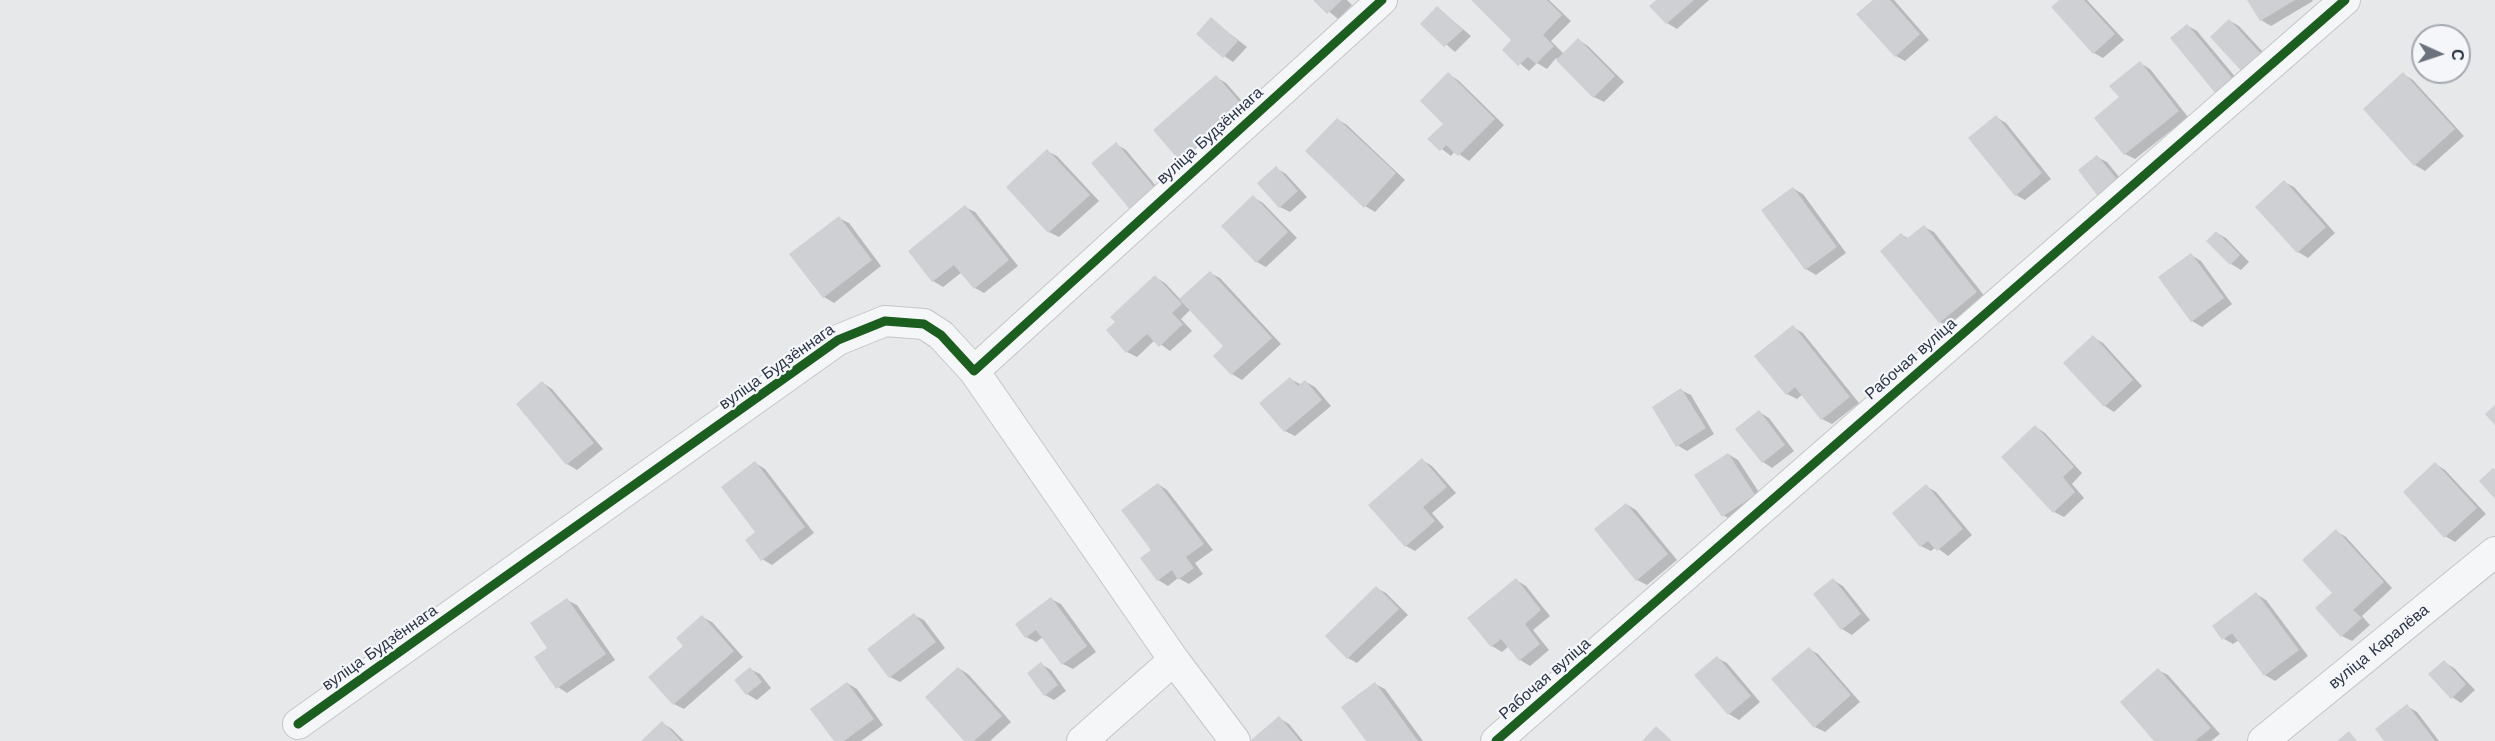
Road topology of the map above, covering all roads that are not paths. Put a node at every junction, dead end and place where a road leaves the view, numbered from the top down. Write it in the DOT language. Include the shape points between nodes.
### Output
graph roads {
  1 [pos="1382,0"];
  2 [pos="2345,0"];
  3 [pos="974,371"];
  4 [pos="2495,552"];
  5 [pos="1174,660"];
  6 [pos="298,724"];
  7 [pos="1082,741"];
  8 [pos="1235,741"];
  9 [pos="1496,741"];
  10 [pos="2263,741"];
  1 -- 3 [label="street, вуліца Будзённага"];
  2 -- 9 [label="street, Рабочая вуліца"];
  3 -- 5 [label="street"];
  3 -- 6 [label="street, вуліца Будзённага" via="941,335 924,324 885,321 838,340"];
  4 -- 10 [label="street, вуліца Каралёва"];
  5 -- 7 [label="street"];
  5 -- 8 [label="street"];
}
